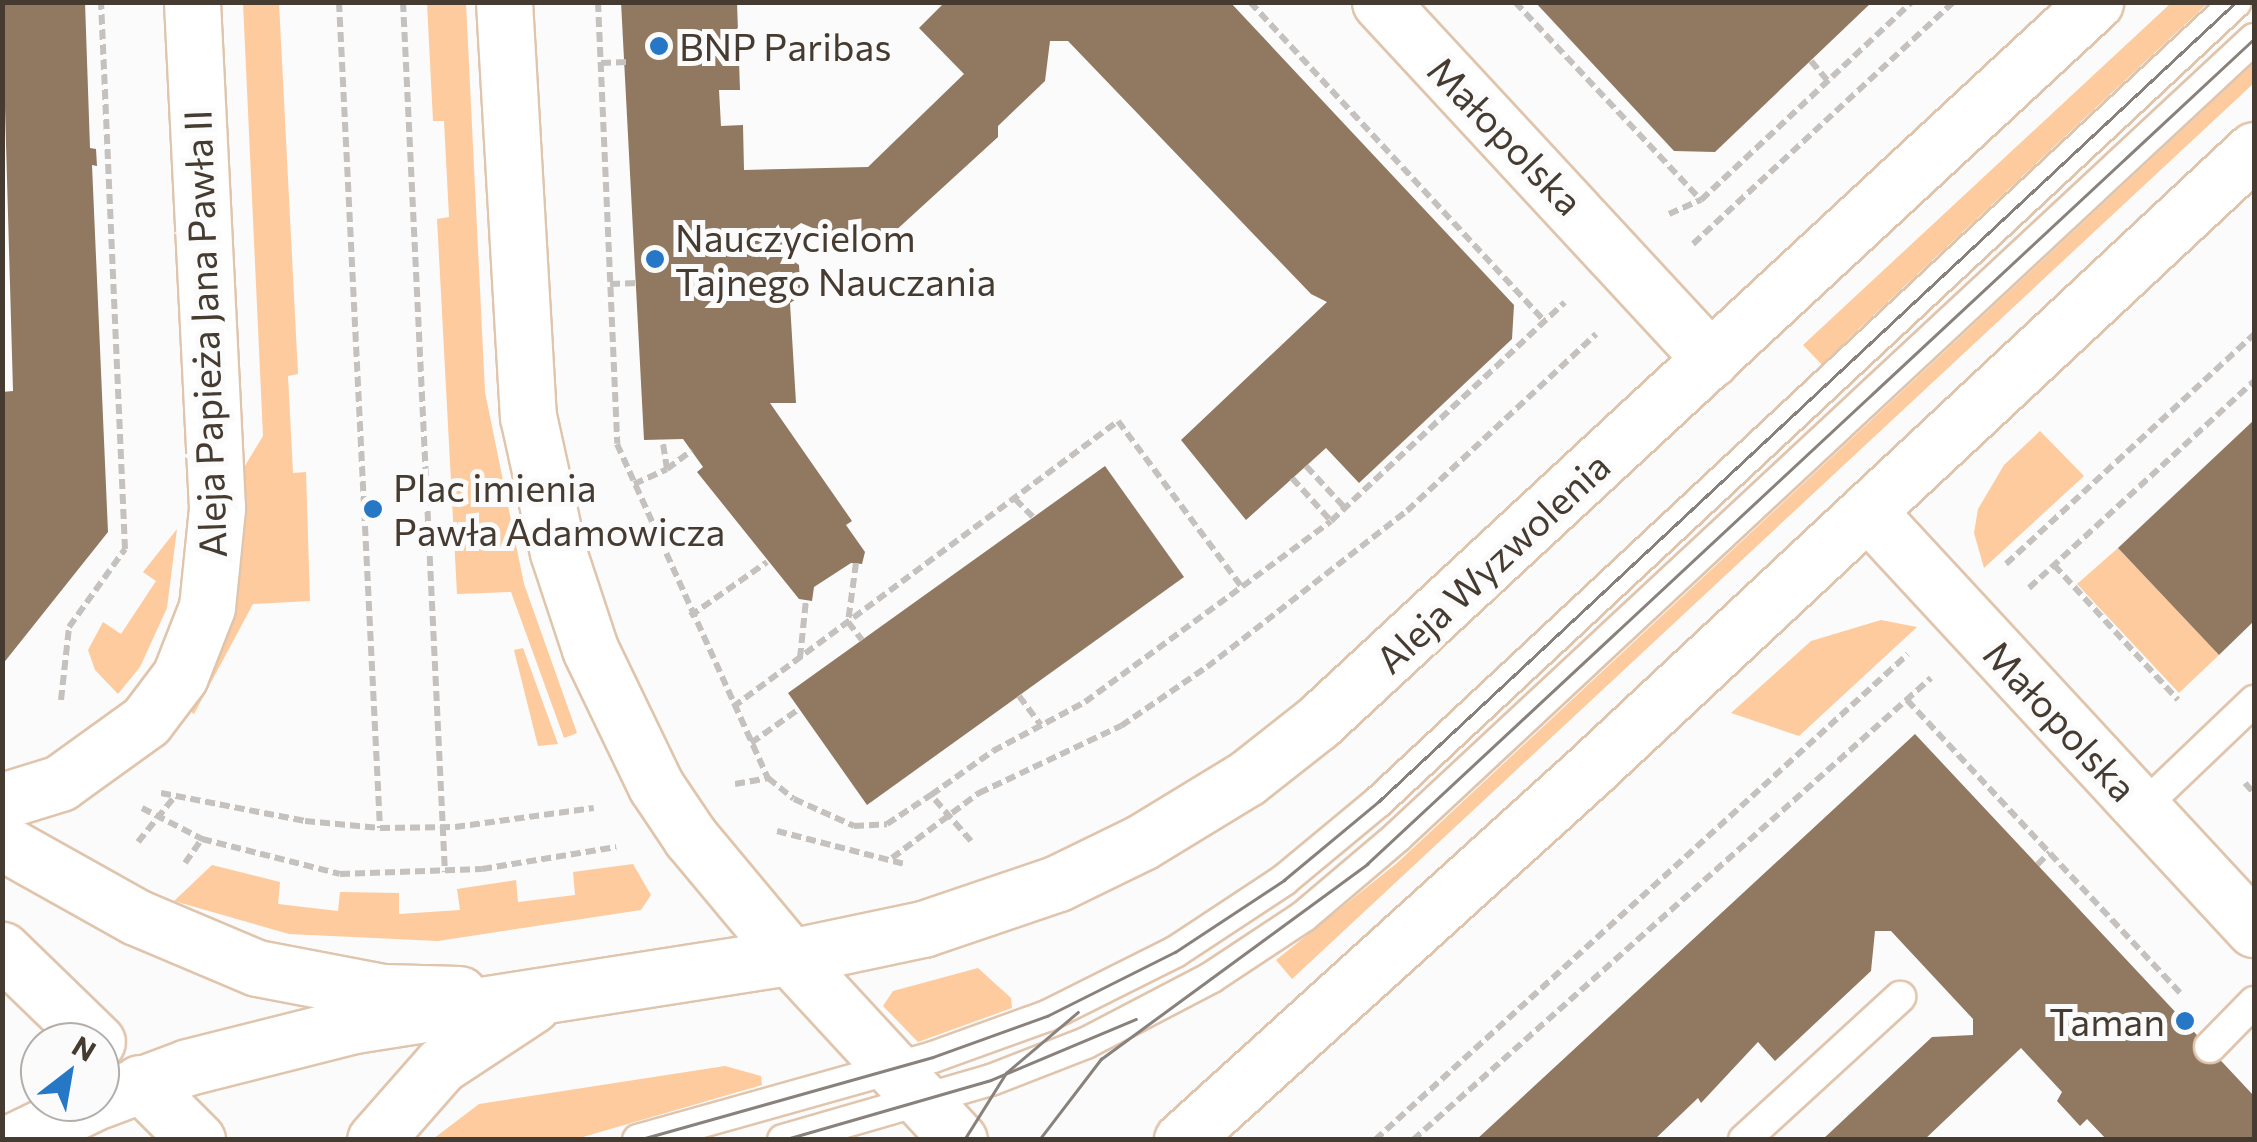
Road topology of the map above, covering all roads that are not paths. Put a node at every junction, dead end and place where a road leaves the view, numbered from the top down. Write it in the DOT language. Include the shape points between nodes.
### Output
graph roads {
  1 [pos="192,2"];
  2 [pos="504,2"];
  3 [pos="1380,2"];
  4 [pos="2095,2"];
  5 [pos="2236,2"];
  6 [pos="2254,39"];
  7 [pos="2254,150"];
  8 [pos="1711,359"];
  9 [pos="1867,511"];
  10 [pos="2254,702"];
  11 [pos="2,802"];
  12 [pos="2142,808"];
  13 [pos="2,842"];
  14 [pos="2254,929"];
  15 [pos="2,950"];
  16 [pos="790,958"];
  17 [pos="572,989"];
  18 [pos="1900,997"];
  19 [pos="2254,1002"];
  20 [pos="77,1022"];
  21 [pos="2215,1042"];
  22 [pos="906,1085"];
  23 [pos="120,1093"];
  24 [pos="120,1099"];
  25 [pos="54,1122"];
  26 [pos="16,1140"];
  27 [pos="197,1140"];
  28 [pos="376,1140"];
  29 [pos="638,1140"];
  30 [pos="783,1140"];
  31 [pos="959,1140"];
  32 [pos="1182,1140"];
  33 [pos="1744,1140"];
  1 -- 11 [label="street, Aleja Papieża Jana Pawła II" via="216,508 212,578 200,631 174,686 102,772"];
  2 -- 16 [label="street" via="520,352 540,476 572,601 656,786"];
  3 -- 8 [label="street, Małopolska"];
  4 -- 8 [label="street, Aleja Wyzwolenia"];
  5 -- 22 [label="lane" via="1300,868 1200,937"];
  6 -- 22 [label="lane" via="1321,902 1229,967 1029,1066"];
  7 -- 9 [label="street"];
  8 -- 16 [label="street, Aleja Wyzwolenia" via="1318,723 1211,801 1021,898 959,920"];
  9 -- 12 [label="street, Małopolska"];
  9 -- 32 [label="street"];
  10 -- 12 [label="lane"];
  12 -- 14 [label="street, Małopolska"];
  13 -- 17 [label="street" via="136,917 257,968 383,992"];
  15 -- 20 [label="street"];
  16 -- 17 [label="street, Aleja Wyzwolenia"];
  16 -- 22 [label="street"];
  17 -- 23 [label="street" via="354,1024"];
  17 -- 28 [label="street" via="462,1047 404,1100"];
  18 -- 33 [label="lane"];
  19 -- 21 [label="lane"];
  22 -- 29 [label="lane"];
  22 -- 30 [label="lane"];
  22 -- 31 [label="street"];
  24 -- 27 [label="street"];
  25 -- 26 [label="street"];
}
